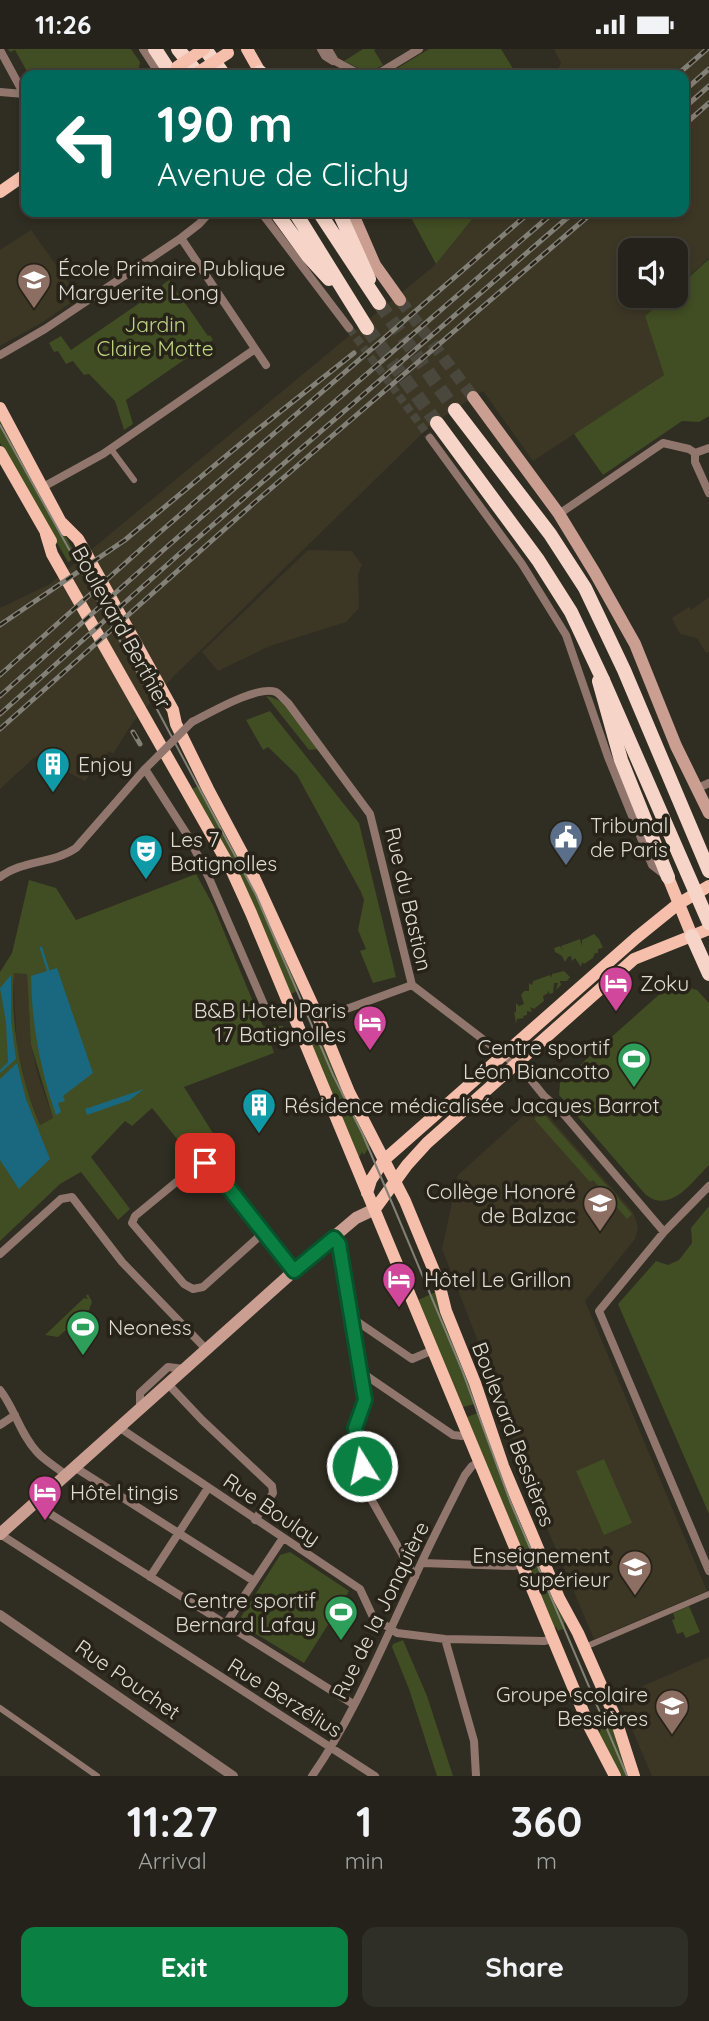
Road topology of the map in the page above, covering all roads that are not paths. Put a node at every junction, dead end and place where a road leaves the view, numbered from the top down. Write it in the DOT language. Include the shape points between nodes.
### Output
graph roads {
  1 [pos="143,49"];
  2 [pos="155,49"];
  3 [pos="178,49"];
  4 [pos="204,49"];
  5 [pos="247,49"];
  6 [pos="321,49"];
  7 [pos="328,49"];
  8 [pos="419,49"];
  9 [pos="0,50"];
  10 [pos="232,51"];
  11 [pos="335,61"];
  12 [pos="166,70"];
  13 [pos="167,70"];
  14 [pos="173,70"];
  15 [pos="193,70"];
  16 [pos="204,70"];
  17 [pos="220,70"];
  18 [pos="260,70"];
  19 [pos="352,70"];
  20 [pos="384,70"];
  21 [pos="21,89"];
  22 [pos="0,92"];
  23 [pos="21,95"];
  24 [pos="21,177"];
  25 [pos="0,192"];
  26 [pos="205,217"];
  27 [pos="265,217"];
  28 [pos="280,217"];
  29 [pos="298,217"];
  30 [pos="322,217"];
  31 [pos="341,217"];
  32 [pos="354,217"];
  33 [pos="181,238"];
  34 [pos="400,300"];
  35 [pos="351,304"];
  36 [pos="349,328"];
  37 [pos="367,328"];
  38 [pos="255,349"];
  39 [pos="0,355"];
  40 [pos="266,365"];
  41 [pos="474,397"];
  42 [pos="0,408"];
  43 [pos="455,410"];
  44 [pos="437,423"];
  45 [pos="430,438"];
  46 [pos="709,448"];
  47 [pos="111,449"];
  48 [pos="0,452"];
  49 [pos="695,453"];
  50 [pos="134,480"];
  51 [pos="43,487"];
  52 [pos="709,493"];
  53 [pos="559,514"];
  54 [pos="591,653"];
  55 [pos="145,769"];
  56 [pos="703,786"];
  57 [pos="709,813"];
  58 [pos="709,871"];
  59 [pos="0,877"];
  60 [pos="667,877"];
  61 [pos="709,886"];
  62 [pos="678,904"];
  63 [pos="709,923"];
  64 [pos="709,929"];
  65 [pos="692,936"];
  66 [pos="709,974"];
  67 [pos="412,985"];
  68 [pos="293,1017"];
  69 [pos="319,1019"];
  70 [pos="503,1055"];
  71 [pos="515,1064"];
  72 [pos="384,1160"];
  73 [pos="395,1182"];
  74 [pos="709,1187"];
  75 [pos="367,1193"];
  76 [pos="375,1209"];
  77 [pos="356,1218"];
  78 [pos="664,1232"];
  79 [pos="263,1233"];
  80 [pos="334,1238"];
  81 [pos="0,1254"];
  82 [pos="294,1271"];
  83 [pos="352,1318"];
  84 [pos="206,1349"];
  85 [pos="433,1350"];
  86 [pos="184,1369"];
  87 [pos="361,1372"];
  88 [pos="168,1384"];
  89 [pos="0,1390"];
  90 [pos="140,1409"];
  91 [pos="15,1415"];
  92 [pos="0,1425"];
  93 [pos="120,1428"];
  94 [pos="468,1433"];
  95 [pos="480,1462"];
  96 [pos="72,1472"];
  97 [pos="208,1488"];
  98 [pos="36,1505"];
  99 [pos="255,1520"];
  100 [pos="0,1534"];
  101 [pos="178,1534"];
  102 [pos="283,1538"];
  103 [pos="422,1563"];
  104 [pos="523,1564"];
  105 [pos="709,1571"];
  106 [pos="150,1577"];
  107 [pos="415,1577"];
  108 [pos="254,1581"];
  109 [pos="709,1594"];
  110 [pos="0,1615"];
  111 [pos="225,1625"];
  112 [pos="392,1630"];
  113 [pos="576,1630"];
  114 [pos="444,1639"];
  115 [pos="554,1639"];
  116 [pos="584,1647"];
  117 [pos="354,1704"];
  118 [pos="0,1708"];
  119 [pos="330,1748"];
  120 [pos="97,1776"];
  121 [pos="233,1776"];
  122 [pos="312,1776"];
  123 [pos="375,1776"];
  124 [pos="476,1776"];
  125 [pos="615,1776"];
  126 [pos="634,1776"];
  1 -- 12 [label="street"];
  2 -- 13 [label="highway"];
  3 -- 15 [label="highway"];
  4 -- 14 [label="main road, bridge"];
  4 -- 17 [label="highway"];
  5 -- 18 [label="main road"];
  6 -- 11 [label="street"];
  7 -- 11 [label="street"];
  8 -- 20 [label="street"];
  9 -- 21 [label="street"];
  10 -- 16 [label="main road, bridge"];
  11 -- 19 [label="street"];
  22 -- 23 [label="street"];
  24 -- 25 [label="main road"];
  26 -- 33 [label="street"];
  27 -- 36 [label="street"];
  28 -- 35 [label="highway"];
  29 -- 35 [label="highway"];
  30 -- 31 [label="highway" via="379,303"];
  32 -- 34 [label="main road" via="375,265"];
  33 -- 38 [label="street"];
  33 -- 39 [label="street" via="46,330"];
  35 -- 37 [label="highway"];
  38 -- 40 [label="street"];
  38 -- 47 [label="street"];
  41 -- 53 [label="main road"];
  42 -- 51 [label="main road, Boulevard Berthier"];
  43 -- 58 [label="highway" via="585,588"];
  44 -- 54 [label="highway" via="538,560"];
  45 -- 60 [label="street" via="522,564 566,635 652,865"];
  46 -- 49 [label="street"];
  47 -- 50 [label="street"];
  47 -- 51 [label="street"];
  48 -- 68 [label="main road, Boulevard Berthier" via="154,721 158,741 251,913"];
  49 -- 52 [label="street"];
  49 -- 53 [label="street" via="663,443"];
  51 -- 69 [label="main road, Boulevard Berthier" via="176,724 248,864"];
  53 -- 56 [label="main road" via="635,644 676,746"];
  54 -- 60 [label="highway" via="621,760"];
  54 -- 63 [label="highway, bridge"];
  55 -- 59 [label="street, Rue du Bastion" via="76,848 10,869"];
  55 -- 67 [label="street, Rue du Bastion, bridge" via="193,721 254,692 278,693 370,814"];
  55 -- 68 [label="street" via="188,836 265,1007 274,1015"];
  56 -- 57 [label="main road"];
  60 -- 62 [label="main road"];
  61 -- 62 [label="main road"];
  62 -- 65 [label="main road"];
  62 -- 70 [label="main road"];
  64 -- 65 [label="main road"];
  65 -- 66 [label="highway"];
  65 -- 71 [label="main road" via="634,959"];
  67 -- 69 [label="street"];
  67 -- 70 [label="street"];
  68 -- 69 [label="main road"];
  68 -- 75 [label="main road, Boulevard Berthier"];
  69 -- 72 [label="main road, Boulevard Berthier"];
  70 -- 71 [label="street"];
  70 -- 72 [label="main road"];
  71 -- 73 [label="main road" via="427,1143"];
  71 -- 78 [label="street"];
  72 -- 73 [label="main road, Boulevard Berthier"];
  72 -- 75 [label="main road"];
  73 -- 76 [label="main road"];
  73 -- 113 [label="main road, Boulevard Bessières" via="442,1290 512,1490"];
  74 -- 78 [label="street"];
  75 -- 76 [label="main road, Boulevard Berthier"];
  75 -- 77 [label="main road"];
  76 -- 77 [label="main road"];
  76 -- 85 [label="main road, Boulevard Bessières"];
  77 -- 80 [label="main road"];
  78 -- 105 [label="street" via="600,1311"];
  79 -- 79 [label="street" via="205,1163 197,1165 132,1223 192,1289 202,1288"];
  79 -- 82 [label="street"];
  80 -- 82 [label="main road"];
  80 -- 83 [label="street" via="339,1244"];
  81 -- 84 [label="street" via="61,1199 72,1197 122,1262"];
  82 -- 84 [label="main road"];
  83 -- 85 [label="street" via="412,1359"];
  83 -- 87 [label="street"];
  84 -- 86 [label="main road"];
  85 -- 94 [label="main road, Boulevard Bessières"];
  86 -- 88 [label="main road"];
  86 -- 90 [label="street" via="168,1367 140,1392"];
  87 -- 94 [label="street" via="453,1435"];
  87 -- 107 [label="street" via="365,1400 355,1428 366,1490"];
  88 -- 90 [label="main road"];
  88 -- 99 [label="street" via="272,1486 273,1493"];
  89 -- 91 [label="street"];
  90 -- 93 [label="main road"];
  91 -- 92 [label="street"];
  91 -- 96 [label="street" via="36,1452"];
  93 -- 96 [label="main road"];
  93 -- 97 [label="street, Rue Boulay"];
  94 -- 95 [label="main road, Boulevard Bessières"];
  95 -- 103 [label="street, Rue de la Jonquière" via="466,1475"];
  95 -- 104 [label="main road, Boulevard Bessières"];
  96 -- 98 [label="main road"];
  96 -- 101 [label="street"];
  97 -- 99 [label="street, Rue Boulay"];
  97 -- 101 [label="street"];
  98 -- 100 [label="main road"];
  98 -- 106 [label="street"];
  99 -- 102 [label="street, Rue Boulay"];
  100 -- 119 [label="street, Rue Berzélius"];
  101 -- 106 [label="street"];
  101 -- 108 [label="street"];
  102 -- 108 [label="street"];
  102 -- 112 [label="street, Rue Boulay" via="360,1589 373,1617"];
  103 -- 104 [label="street"];
  103 -- 107 [label="street, Rue de la Jonquière"];
  104 -- 115 [label="main road, Boulevard Bessières"];
  106 -- 111 [label="street"];
  107 -- 112 [label="street, Rue de la Jonquière"];
  108 -- 111 [label="street"];
  109 -- 116 [label="street"];
  110 -- 121 [label="street, Rue Pouchet"];
  111 -- 117 [label="street"];
  112 -- 114 [label="street"];
  112 -- 117 [label="street, Rue de la Jonquière"];
  113 -- 115 [label="main road"];
  113 -- 116 [label="main road, Boulevard Bessières"];
  114 -- 115 [label="street"];
  114 -- 124 [label="street" via="474,1741"];
  115 -- 125 [label="main road, Boulevard Bessières"];
  116 -- 126 [label="main road, Boulevard Bessières"];
  117 -- 119 [label="street, Rue de la Jonquière"];
  118 -- 120 [label="street"];
  119 -- 122 [label="street, Rue de la Jonquière"];
  119 -- 123 [label="street, Rue Berzélius"];
}
